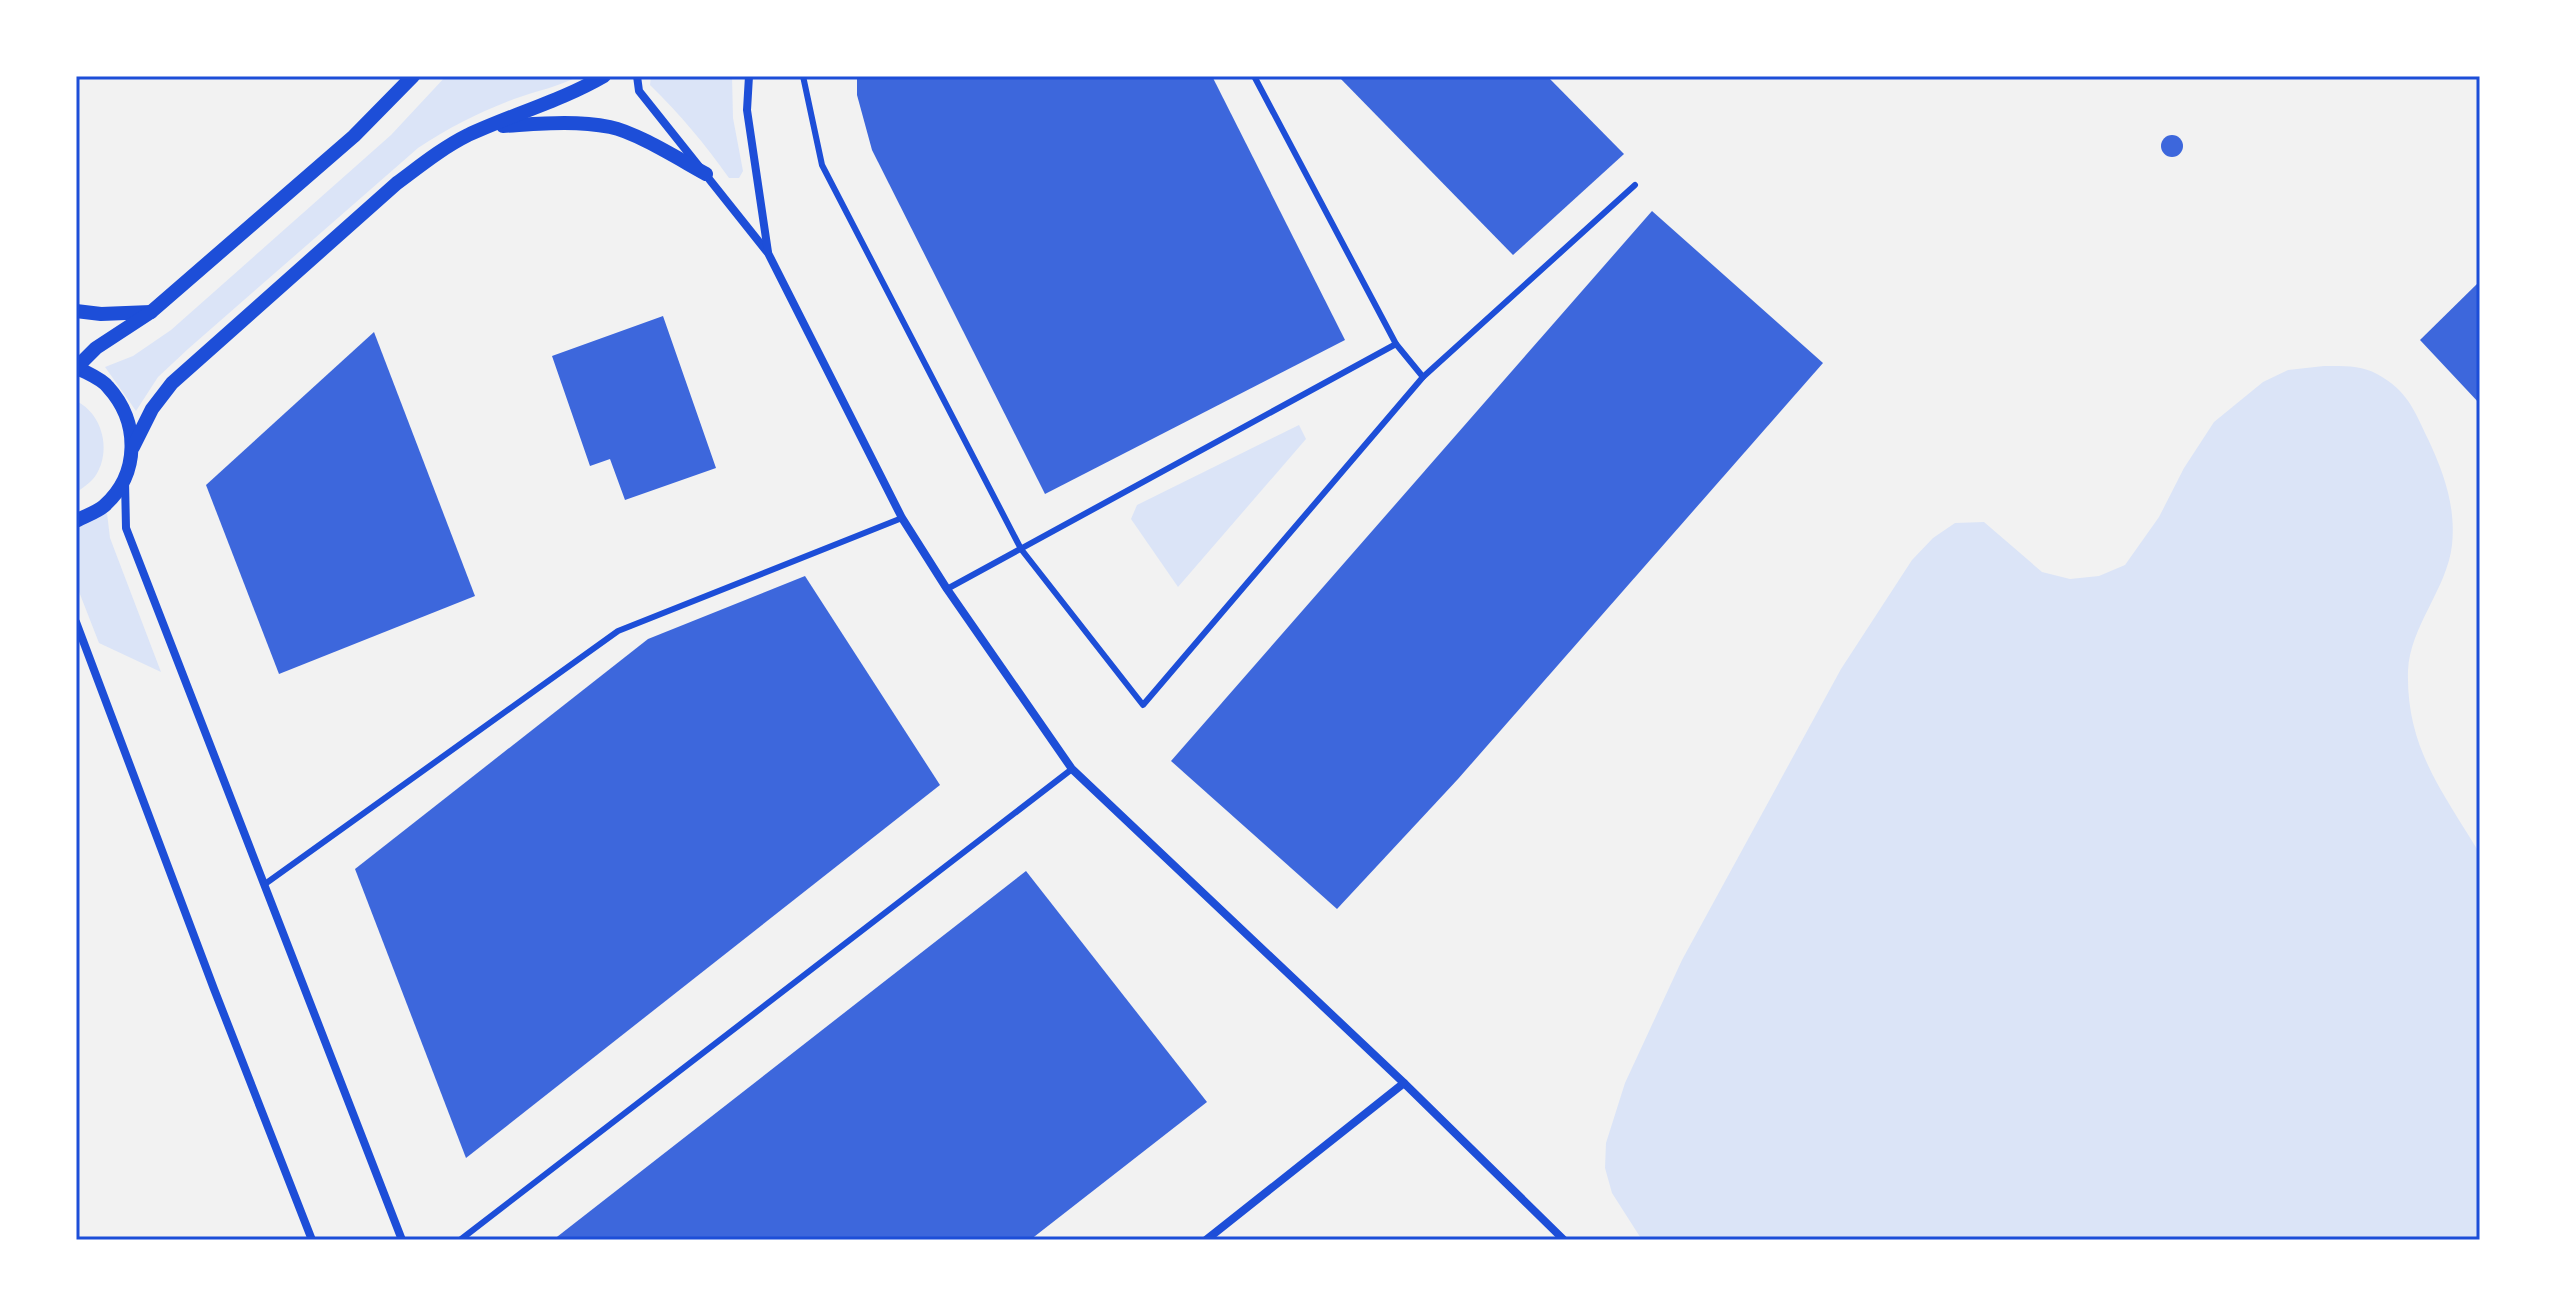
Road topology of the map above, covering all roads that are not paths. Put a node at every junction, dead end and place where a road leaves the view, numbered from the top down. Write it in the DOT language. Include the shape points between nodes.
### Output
graph roads {
  1 [pos="413,76"];
  2 [pos="604,76"];
  3 [pos="637,76"];
  4 [pos="749,76"];
  5 [pos="803,76"];
  6 [pos="1254,76"];
  7 [pos="486,128"];
  8 [pos="706,174"];
  9 [pos="1635,185"];
  10 [pos="768,253"];
  11 [pos="76,311"];
  12 [pos="151,312"];
  13 [pos="1396,344"];
  14 [pos="76,367"];
  15 [pos="1423,377"];
  16 [pos="133,447"];
  17 [pos="125,481"];
  18 [pos="902,518"];
  19 [pos="76,521"];
  20 [pos="1021,549"];
  21 [pos="947,589"];
  22 [pos="76,622"];
  23 [pos="1072,769"];
  24 [pos="265,884"];
  25 [pos="1404,1083"];
  26 [pos="312,1240"];
  27 [pos="402,1240"];
  28 [pos="460,1240"];
  29 [pos="1206,1240"];
  30 [pos="1564,1240"];
  1 -- 12 [label="street" via="354,136"];
  2 -- 7 [label="street"];
  3 -- 8 [label="street" via="639,91"];
  4 -- 10 [label="street" via="747,110"];
  5 -- 20 [label="lane" via="822,165"];
  6 -- 13 [label="lane"];
  7 -- 8 [label="street" via="560,122 613,127"];
  7 -- 16 [label="street" via="433,156 397,183 172,383"];
  8 -- 10 [label="street"];
  9 -- 15 [label="lane"];
  10 -- 18 [label="street"];
  11 -- 12 [label="street"];
  12 -- 14 [label="street"];
  13 -- 15 [label="lane"];
  13 -- 20 [label="lane"];
  14 -- 16 [label="street" via="107,385 127,413"];
  15 -- 20 [label="lane" via="1143,705"];
  16 -- 17 [label="street"];
  17 -- 19 [label="street" via="103,507"];
  17 -- 24 [label="street" via="126,528"];
  18 -- 21 [label="street"];
  18 -- 24 [label="lane" via="618,631"];
  20 -- 21 [label="lane"];
  21 -- 23 [label="street"];
  22 -- 26 [label="street"];
  23 -- 25 [label="street"];
  23 -- 28 [label="lane"];
  24 -- 27 [label="street"];
  25 -- 29 [label="street"];
  25 -- 30 [label="street"];
}
